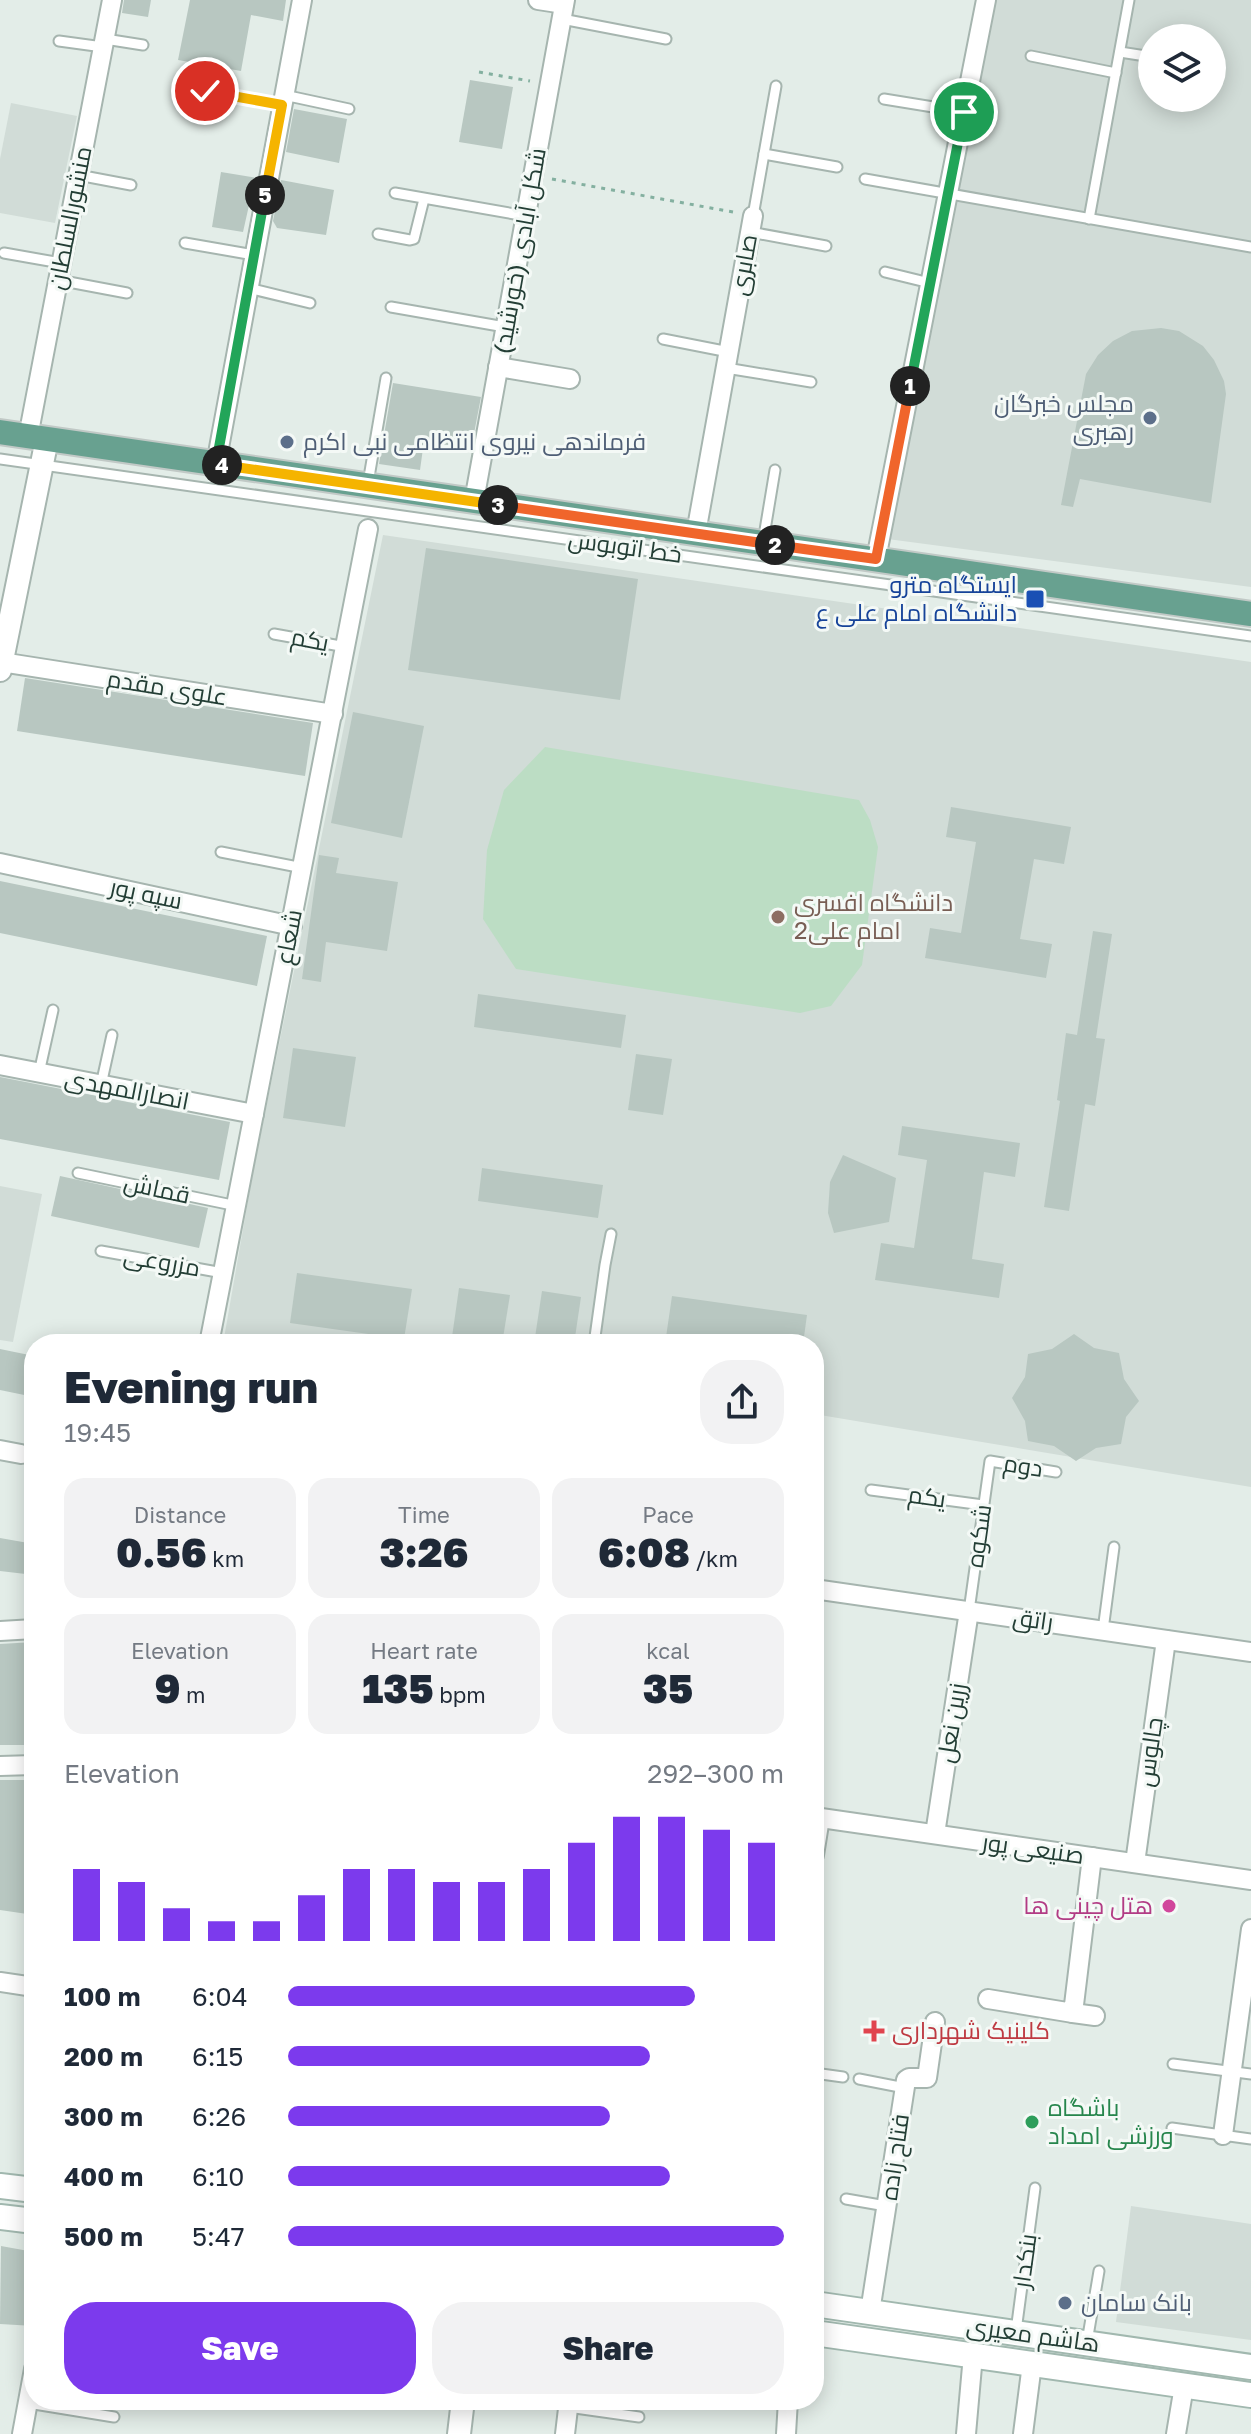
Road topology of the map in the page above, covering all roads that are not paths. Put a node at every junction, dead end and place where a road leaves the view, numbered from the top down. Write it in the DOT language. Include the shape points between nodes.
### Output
graph roads {
  1 [pos="112,0"];
  2 [pos="302,0"];
  3 [pos="538,0"];
  4 [pos="986,0"];
  5 [pos="1129,0"];
  6 [pos="564,8"];
  7 [pos="666,39"];
  8 [pos="59,41"];
  9 [pos="104,43"];
  10 [pos="143,45"];
  11 [pos="1120,52"];
  12 [pos="1138,55"];
  13 [pos="1031,56"];
  14 [pos="1116,73"];
  15 [pos="776,86"];
  16 [pos="205,91"];
  17 [pos="884,99"];
  18 [pos="283,100"];
  19 [pos="349,109"];
  20 [pos="964,112"];
  21 [pos="764,154"];
  22 [pos="837,167"];
  23 [pos="78,175"];
  24 [pos="865,179"];
  25 [pos="131,185"];
  26 [pos="395,193"];
  27 [pos="947,194"];
  28 [pos="424,199"];
  29 [pos="526,216"];
  30 [pos="1089,219"];
  31 [pos="752,224"];
  32 [pos="378,234"];
  33 [pos="185,243"];
  34 [pos="826,246"];
  35 [pos="1251,247"];
  36 [pos="4,253"];
  37 [pos="254,255"];
  38 [pos="60,272"];
  39 [pos="885,272"];
  40 [pos="930,283"];
  41 [pos="248,288"];
  42 [pos="127,293"];
  43 [pos="310,303"];
  44 [pos="391,307"];
  45 [pos="505,327"];
  46 [pos="663,339"];
  47 [pos="727,360"];
  48 [pos="498,367"];
  49 [pos="386,378"];
  50 [pos="570,379"];
  51 [pos="811,382"];
  52 [pos="0,432"];
  53 [pos="38,438"];
  54 [pos="0,459"];
  55 [pos="216,464"];
  56 [pos="42,465"];
  57 [pos="775,470"];
  58 [pos="368,486"];
  59 [pos="474,501"];
  60 [pos="368,529"];
  61 [pos="696,533"];
  62 [pos="763,543"];
  63 [pos="876,559"];
  64 [pos="6,610"];
  65 [pos="1251,614"];
  66 [pos="274,634"];
  67 [pos="1251,636"];
  68 [pos="346,647"];
  69 [pos="1,666"];
  70 [pos="333,714"];
  71 [pos="221,852"];
  72 [pos="0,863"];
  73 [pos="303,868"];
  74 [pos="292,926"];
  75 [pos="53,1010"];
  76 [pos="112,1035"];
  77 [pos="0,1065"];
  78 [pos="39,1073"];
  79 [pos="101,1085"];
  80 [pos="254,1114"];
  81 [pos="78,1173"];
  82 [pos="237,1206"];
  83 [pos="611,1234"];
  84 [pos="101,1251"];
  85 [pos="223,1273"];
  86 [pos="211,1334"];
  87 [pos="595,1334"];
  88 [pos="0,1450"];
  89 [pos="21,1454"];
  90 [pos="990,1461"];
  91 [pos="1056,1472"];
  92 [pos="871,1490"];
  93 [pos="983,1505"];
  94 [pos="1114,1547"];
  95 [pos="824,1590"];
  96 [pos="969,1611"];
  97 [pos="24,1630"];
  98 [pos="1103,1630"];
  99 [pos="0,1631"];
  100 [pos="1166,1640"];
  101 [pos="1251,1652"];
  102 [pos="24,1765"];
  103 [pos="0,1766"];
  104 [pos="824,1818"];
  105 [pos="935,1834"];
  106 [pos="1092,1857"];
  107 [pos="1135,1863"];
  108 [pos="1251,1880"];
  109 [pos="1251,1929"];
  110 [pos="0,1982"];
  111 [pos="24,1986"];
  112 [pos="988,1999"];
  113 [pos="1073,2013"];
  114 [pos="1095,2016"];
  115 [pos="935,2022"];
  116 [pos="1173,2064"];
  117 [pos="1232,2072"];
  118 [pos="824,2074"];
  119 [pos="1251,2074"];
  120 [pos="843,2077"];
  121 [pos="859,2079"];
  122 [pos="905,2088"];
  123 [pos="1172,2128"];
  124 [pos="1223,2135"];
  125 [pos="1251,2139"];
  126 [pos="0,2186"];
  127 [pos="1035,2188"];
  128 [pos="24,2189"];
  129 [pos="846,2199"];
  130 [pos="887,2206"];
  131 [pos="0,2217"];
  132 [pos="24,2220"];
  133 [pos="1099,2271"];
  134 [pos="824,2305"];
  135 [pos="870,2312"];
  136 [pos="1016,2333"];
  137 [pos="824,2334"];
  138 [pos="1087,2343"];
  139 [pos="973,2355"];
  140 [pos="1032,2364"];
  141 [pos="1251,2367"];
  142 [pos="1184,2386"];
  143 [pos="1251,2395"];
  144 [pos="27,2410"];
  145 [pos="71,2410"];
  146 [pos="462,2410"];
  147 [pos="568,2410"];
  148 [pos="601,2410"];
  149 [pos="787,2410"];
  150 [pos="114,2417"];
  151 [pos="639,2417"];
  152 [pos="22,2434"];
  153 [pos="459,2434"];
  154 [pos="565,2434"];
  155 [pos="786,2434"];
  156 [pos="966,2434"];
  157 [pos="1023,2434"];
  158 [pos="1176,2434"];
  1 -- 9 [label="street, منشورالسلطان"];
  2 -- 18 [label="street"];
  3 -- 6 [label="street"];
  4 -- 20 [label="street"];
  5 -- 11 [label="lane"];
  6 -- 7 [label="lane"];
  6 -- 29 [label="street, شکل آبادی (خورشید)"];
  8 -- 9 [label="lane"];
  9 -- 10 [label="lane"];
  9 -- 23 [label="street, منشورالسلطان"];
  11 -- 12 [label="lane"];
  11 -- 14 [label="lane"];
  13 -- 14 [label="lane"];
  14 -- 30 [label="lane"];
  15 -- 21 [label="lane"];
  16 -- 18 [label="lane"];
  17 -- 20 [label="lane"];
  18 -- 19 [label="lane"];
  18 -- 37 [label="street"];
  20 -- 27 [label="street"];
  21 -- 22 [label="lane"];
  21 -- 31 [label="lane"];
  23 -- 25 [label="lane"];
  23 -- 38 [label="street, منشورالسلطان"];
  24 -- 27 [label="lane"];
  26 -- 28 [label="lane"];
  27 -- 30 [label="lane"];
  27 -- 40 [label="street"];
  28 -- 29 [label="lane"];
  28 -- 32 [label="lane" via="414,239"];
  29 -- 45 [label="street, شکل آبادی (خورشید)"];
  30 -- 35 [label="lane"];
  31 -- 34 [label="lane"];
  31 -- 47 [label="street, صابری"];
  33 -- 37 [label="lane"];
  36 -- 38 [label="lane"];
  37 -- 41 [label="street"];
  38 -- 42 [label="lane"];
  38 -- 53 [label="street, منشورالسلطان"];
  39 -- 40 [label="lane"];
  40 -- 63 [label="street"];
  41 -- 43 [label="lane"];
  41 -- 55 [label="street"];
  44 -- 45 [label="lane"];
  45 -- 48 [label="street, شکل آبادی (خورشید)"];
  46 -- 47 [label="lane"];
  47 -- 51 [label="lane"];
  47 -- 61 [label="street, صابری"];
  48 -- 50 [label="street"];
  48 -- 59 [label="street, شکل آبادی (خورشید)"];
  49 -- 58 [label="lane"];
  52 -- 53 [label="main road"];
  53 -- 55 [label="main road"];
  53 -- 56 [label="street"];
  54 -- 56 [label="lane, خط اتوبوس"];
  55 -- 58 [label="main road"];
  56 -- 64 [label="street"];
  56 -- 67 [label="lane, خط اتوبوس"];
  57 -- 62 [label="lane"];
  58 -- 59 [label="main road"];
  59 -- 61 [label="main road"];
  60 -- 68 [label="street, شعاع"];
  61 -- 62 [label="main road"];
  62 -- 63 [label="main road"];
  63 -- 65 [label="main road"];
  64 -- 69 [label="street"];
  66 -- 68 [label="lane, یکم"];
  68 -- 70 [label="street, شعاع"];
  69 -- 70 [label="street, علوی مقدم"];
  70 -- 73 [label="street, شعاع"];
  71 -- 73 [label="lane"];
  72 -- 74 [label="street, سپه پور"];
  73 -- 74 [label="street, شعاع"];
  74 -- 80 [label="street, شعاع"];
  75 -- 78 [label="lane"];
  76 -- 79 [label="lane"];
  77 -- 78 [label="street, انصارالمهدی"];
  78 -- 79 [label="street, انصارالمهدی"];
  79 -- 80 [label="street, انصارالمهدی"];
  80 -- 82 [label="street, شعاع"];
  81 -- 82 [label="lane, قماش"];
  82 -- 85 [label="street, شعاع"];
  83 -- 87 [label="lane"];
  84 -- 85 [label="lane, مزروعی"];
  85 -- 86 [label="street, شعاع"];
  88 -- 89 [label="street"];
  90 -- 91 [label="lane, دوم"];
  90 -- 93 [label="lane, شکوه"];
  92 -- 93 [label="lane, یکم"];
  93 -- 96 [label="lane, شکوه"];
  94 -- 98 [label="lane"];
  95 -- 96 [label="street, راتق"];
  96 -- 98 [label="street, راتق"];
  96 -- 105 [label="street, زرین نعل"];
  97 -- 99 [label="street"];
  98 -- 100 [label="street, راتق"];
  100 -- 101 [label="street, راتق"];
  100 -- 107 [label="street, چالوس"];
  102 -- 103 [label="street"];
  104 -- 105 [label="street, صنیعی پور"];
  105 -- 106 [label="street, صنیعی پور"];
  106 -- 107 [label="street, صنیعی پور"];
  106 -- 113 [label="street"];
  107 -- 108 [label="street, صنیعی پور"];
  109 -- 117 [label="street"];
  110 -- 111 [label="street"];
  112 -- 113 [label="street"];
  113 -- 114 [label="street"];
  115 -- 122 [label="street, فتاح زاده" via="928,2075 906,2078"];
  116 -- 117 [label="lane"];
  117 -- 119 [label="lane"];
  117 -- 124 [label="street"];
  118 -- 120 [label="lane"];
  121 -- 122 [label="lane"];
  122 -- 130 [label="street, فتاح زاده"];
  123 -- 124 [label="lane"];
  124 -- 125 [label="lane"];
  126 -- 128 [label="main road"];
  127 -- 136 [label="lane, بنکدار"];
  129 -- 130 [label="lane"];
  130 -- 135 [label="street, فتاح زاده"];
  131 -- 132 [label="main road"];
  133 -- 138 [label="lane"];
  134 -- 135 [label="main road, هاشم معیری"];
  135 -- 136 [label="main road, هاشم معیری"];
  136 -- 138 [label="main road, هاشم معیری"];
  137 -- 139 [label="main road, هاشم معیری"];
  138 -- 141 [label="main road, هاشم معیری"];
  139 -- 140 [label="main road, هاشم معیری"];
  139 -- 156 [label="street"];
  140 -- 142 [label="main road, هاشم معیری"];
  140 -- 157 [label="street"];
  142 -- 143 [label="main road, هاشم معیری"];
  142 -- 158 [label="street"];
  144 -- 152 [label="street"];
  145 -- 150 [label="lane"];
  146 -- 153 [label="street"];
  147 -- 154 [label="street"];
  148 -- 151 [label="lane"];
  149 -- 155 [label="street"];
}
